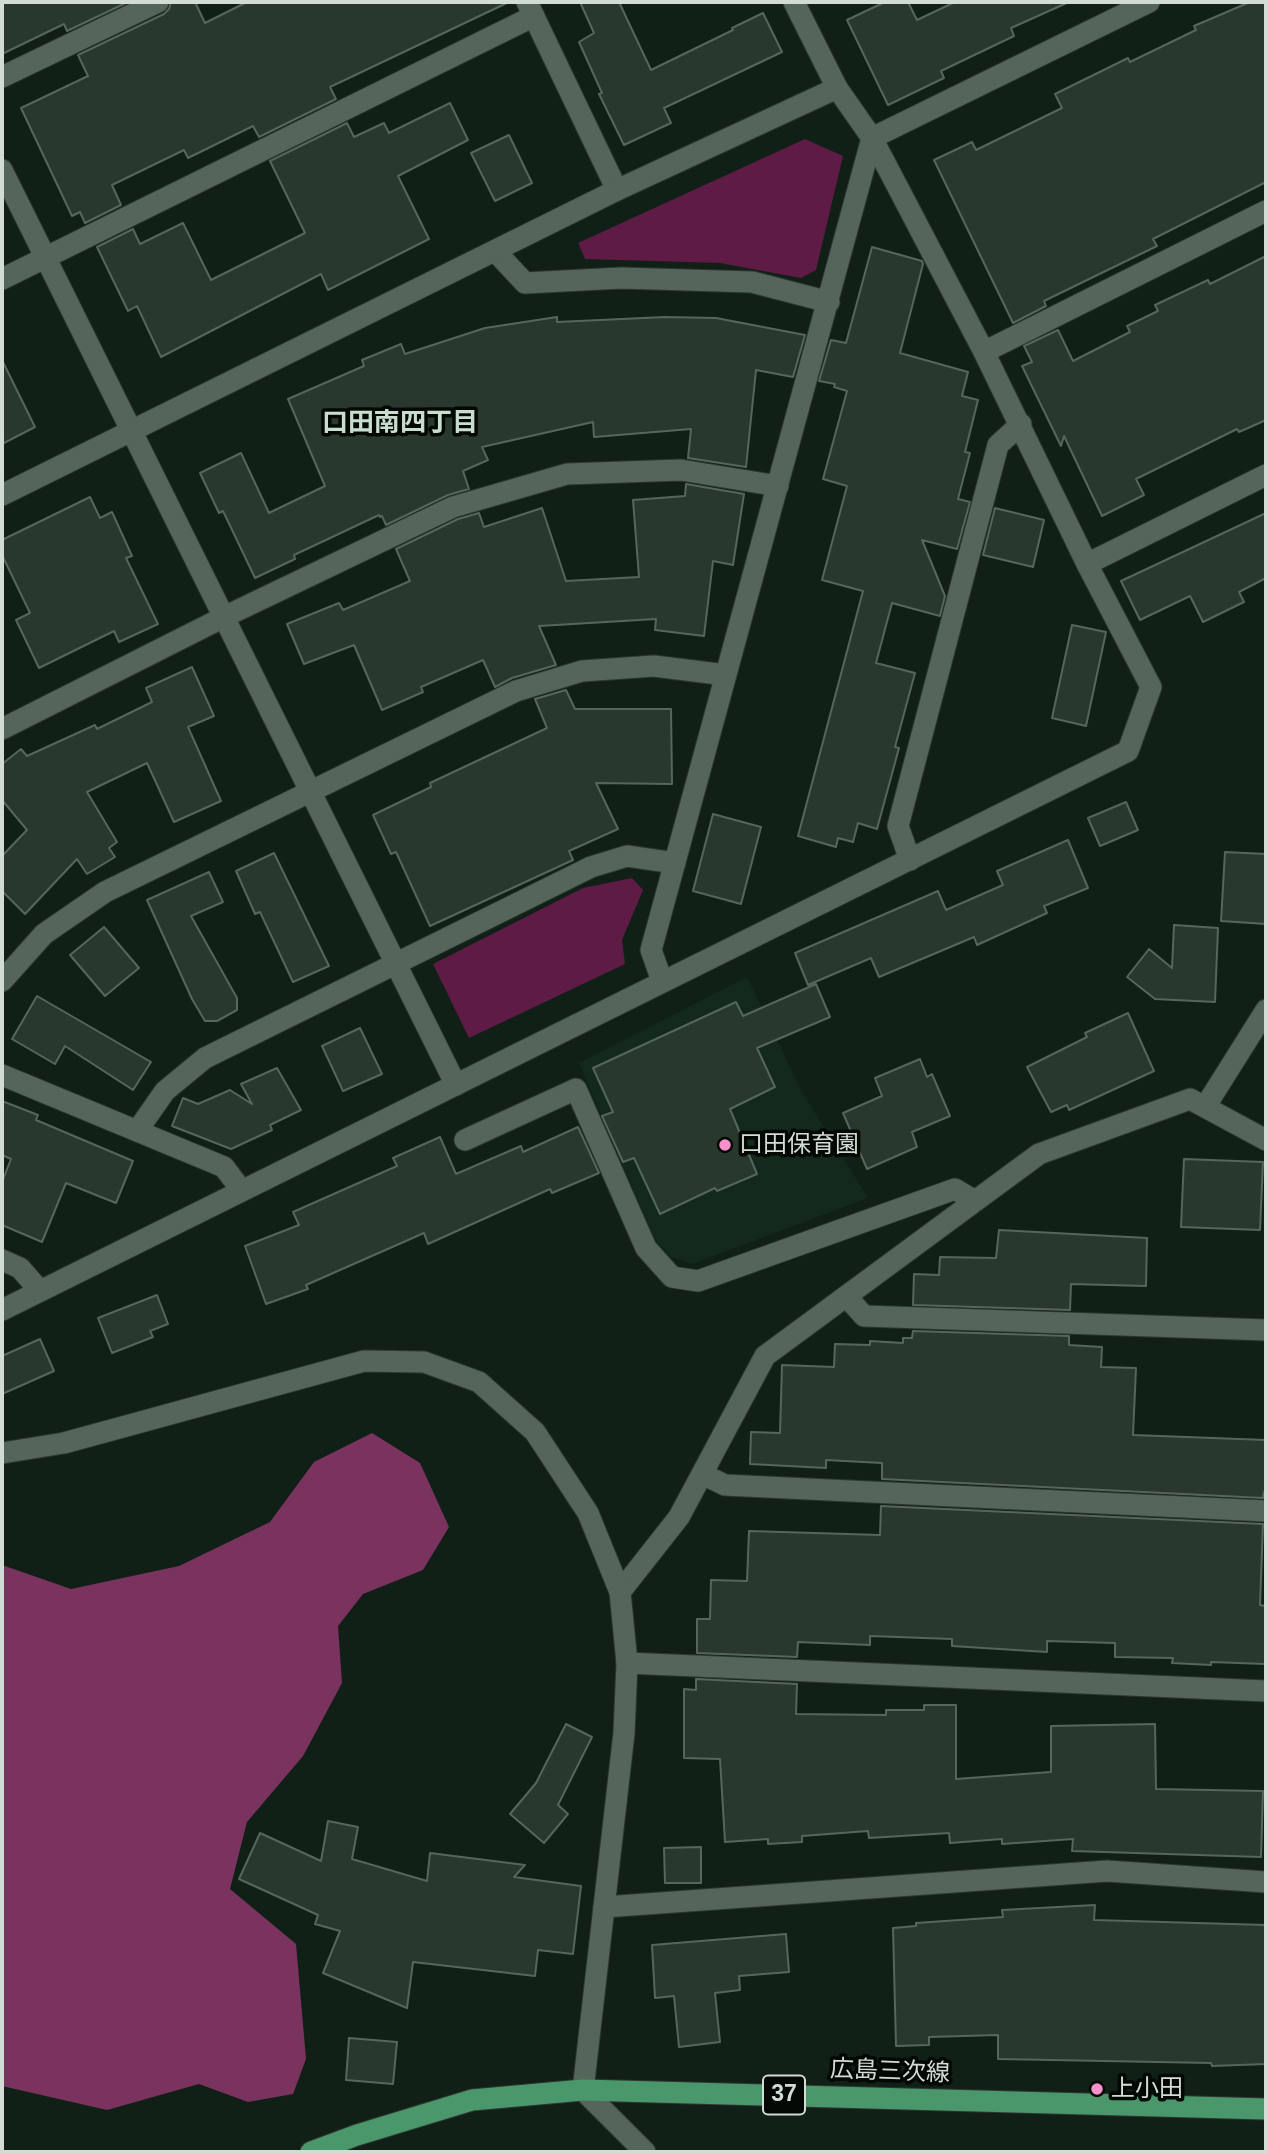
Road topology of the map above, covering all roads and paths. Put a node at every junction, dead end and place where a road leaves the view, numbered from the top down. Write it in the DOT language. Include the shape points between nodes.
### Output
graph roads {
  1 [pos="158,2"];
  2 [pos="794,2"];
  3 [pos="1149,2"];
  4 [pos="530,9"];
  5 [pos="2,77"];
  6 [pos="837,88"];
  7 [pos="872,138"];
  8 [pos="2,170"];
  9 [pos="617,190"];
  10 [pos="1266,211"];
  11 [pos="495,251"];
  12 [pos="46,258"];
  13 [pos="2,279"];
  14 [pos="829,302"];
  15 [pos="984,352"];
  16 [pos="1021,424"];
  17 [pos="131,430"];
  18 [pos="1266,475"];
  19 [pos="778,486"];
  20 [pos="2,495"];
  21 [pos="1087,564"];
  22 [pos="225,617"];
  23 [pos="726,675"];
  24 [pos="2,729"];
  25 [pos="311,792"];
  26 [pos="909,860"];
  27 [pos="675,863"];
  28 [pos="396,964"];
  29 [pos="2,981"];
  30 [pos="662,981"];
  31 [pos="1266,1010"];
  32 [pos="2,1075"];
  33 [pos="456,1085"];
  34 [pos="1205,1107"];
  35 [pos="137,1131"];
  36 [pos="465,1139"];
  37 [pos="1266,1140"];
  38 [pos="242,1191"];
  39 [pos="975,1201"];
  40 [pos="2,1261"];
  41 [pos="40,1291"];
  42 [pos="846,1296"];
  43 [pos="2,1310"];
  44 [pos="1266,1330"];
  45 [pos="2,1453"];
  46 [pos="702,1474"];
  47 [pos="1266,1511"];
  48 [pos="620,1592"];
  49 [pos="627,1663"];
  50 [pos="1266,1691"];
  51 [pos="1266,1882"];
  52 [pos="604,1907"];
  53 [pos="583,2090"];
  54 [pos="1266,2109"];
  55 [pos="311,2152"];
  56 [pos="645,2152"];
  1 -- 5 [label="street"];
  2 -- 6 [label="street"];
  3 -- 7 [label="street"];
  4 -- 9 [label="street"];
  4 -- 12 [label="street"];
  6 -- 7 [label="street"];
  6 -- 9 [label="street"];
  7 -- 14 [label="street"];
  7 -- 15 [label="street"];
  8 -- 12 [label="street"];
  9 -- 11 [label="street"];
  10 -- 15 [label="street"];
  11 -- 14 [label="street" via="525,283 621,278 752,282"];
  11 -- 17 [label="street"];
  12 -- 13 [label="street"];
  12 -- 17 [label="street"];
  14 -- 19 [label="street"];
  15 -- 16 [label="street"];
  16 -- 21 [label="street"];
  16 -- 26 [label="street" via="998,445 898,826"];
  17 -- 20 [label="street"];
  17 -- 22 [label="street"];
  18 -- 21 [label="street"];
  19 -- 22 [label="street" via="681,470 567,474 453,507"];
  19 -- 23 [label="street"];
  21 -- 26 [label="street" via="1151,687 1128,751"];
  22 -- 24 [label="street"];
  22 -- 25 [label="street"];
  23 -- 25 [label="street" via="654,666 582,671 516,691"];
  23 -- 27 [label="street"];
  25 -- 28 [label="street"];
  25 -- 29 [label="street" via="105,892 44,934"];
  26 -- 30 [label="street"];
  27 -- 28 [label="street" via="627,856 591,867"];
  27 -- 30 [label="street" via="651,950"];
  28 -- 33 [label="street"];
  28 -- 35 [label="street" via="205,1058 165,1091"];
  30 -- 33 [label="street"];
  31 -- 34 [label="street"];
  32 -- 35 [label="street"];
  33 -- 38 [label="street"];
  34 -- 37 [label="street"];
  34 -- 39 [label="street" via="1190,1099 1039,1154"];
  35 -- 38 [label="street" via="224,1167"];
  36 -- 39 [label="street" via="576,1089 646,1248 672,1278 698,1281 955,1189"];
  38 -- 41 [label="street"];
  39 -- 42 [label="street"];
  40 -- 41 [label="street" via="20,1268"];
  41 -- 43 [label="street"];
  42 -- 44 [label="street" via="864,1316"];
  42 -- 46 [label="street" via="765,1356"];
  45 -- 48 [label="street" via="64,1443 364,1360 424,1362 478,1382 535,1432 588,1513"];
  46 -- 47 [label="street" via="724,1485"];
  46 -- 48 [label="street" via="679,1517"];
  48 -- 49 [label="street"];
  49 -- 50 [label="street"];
  49 -- 52 [label="street" via="624,1733"];
  51 -- 52 [label="street" via="1107,1871"];
  52 -- 53 [label="street"];
  53 -- 54 [label="main road, 広島三次線 / 37"];
  53 -- 55 [label="main road, 広島三次線 / 37" via="472,2100"];
  53 -- 56 [label="street"];
}
